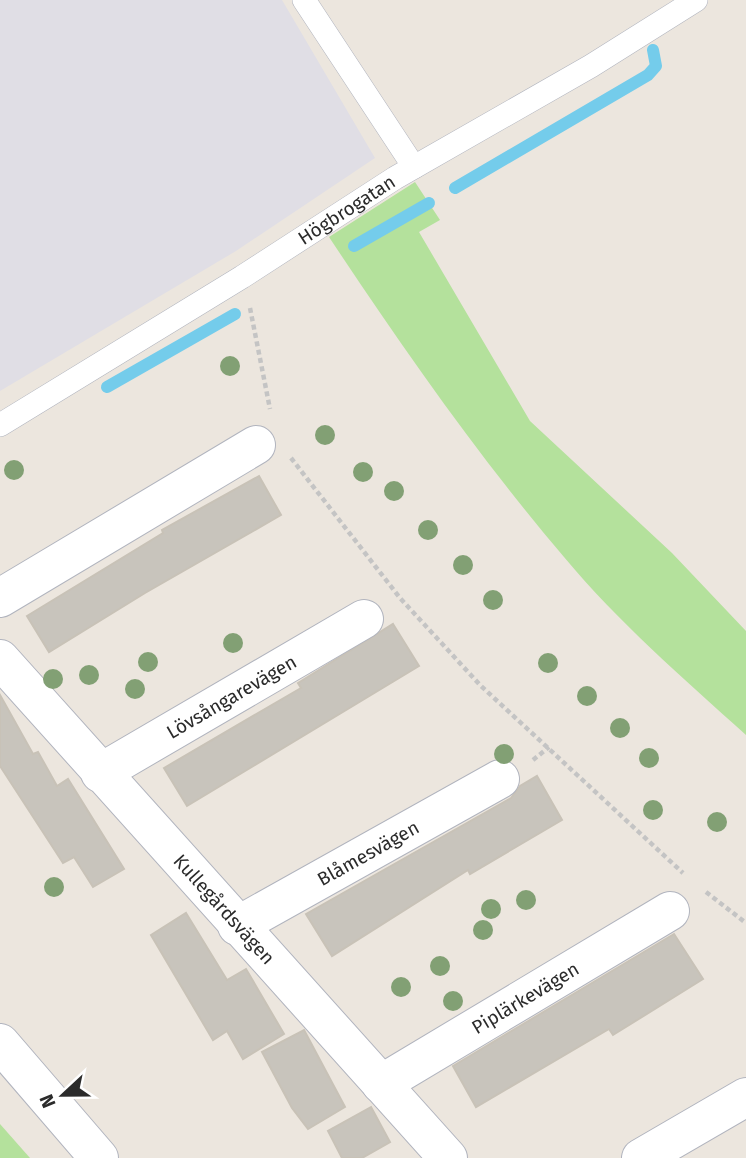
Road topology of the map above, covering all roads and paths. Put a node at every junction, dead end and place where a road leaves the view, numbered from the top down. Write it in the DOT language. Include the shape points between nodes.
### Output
graph roads {
  1 [pos="304,0"];
  2 [pos="696,0"];
  3 [pos="414,167"];
  4 [pos="242,277"];
  5 [pos="0,425"];
  6 [pos="266,441"];
  7 [pos="0,598"];
  8 [pos="364,620"];
  9 [pos="0,659"];
  10 [pos="100,774"];
  11 [pos="500,779"];
  12 [pos="690,879"];
  13 [pos="700,888"];
  14 [pos="670,911"];
  15 [pos="746,923"];
  16 [pos="237,926"];
  17 [pos="0,1043"];
  18 [pos="380,1084"];
  19 [pos="746,1097"];
  20 [pos="99,1158"];
  21 [pos="447,1158"];
  22 [pos="641,1158"];
  1 -- 3 [label="lane"];
  2 -- 3 [label="lane, Högbrogatan" via="592,66"];
  3 -- 4 [label="lane, Högbrogatan"];
  4 -- 5 [label="lane, Högbrogatan"];
  4 -- 6 [label="path"];
  6 -- 7 [label="street"];
  6 -- 12 [label="path" via="480,685"];
  8 -- 10 [label="street, Lövsångarevägen"];
  9 -- 10 [label="street, Kullegårdsvägen"];
  10 -- 16 [label="street, Kullegårdsvägen"];
  11 -- 16 [label="street, Blåmesvägen"];
  13 -- 15 [label="path"];
  14 -- 18 [label="street, Piplärkevägen"];
  16 -- 18 [label="street, Kullegårdsvägen"];
  17 -- 20 [label="street"];
  18 -- 21 [label="street, Kullegårdsvägen"];
  19 -- 22 [label="street"];
}
